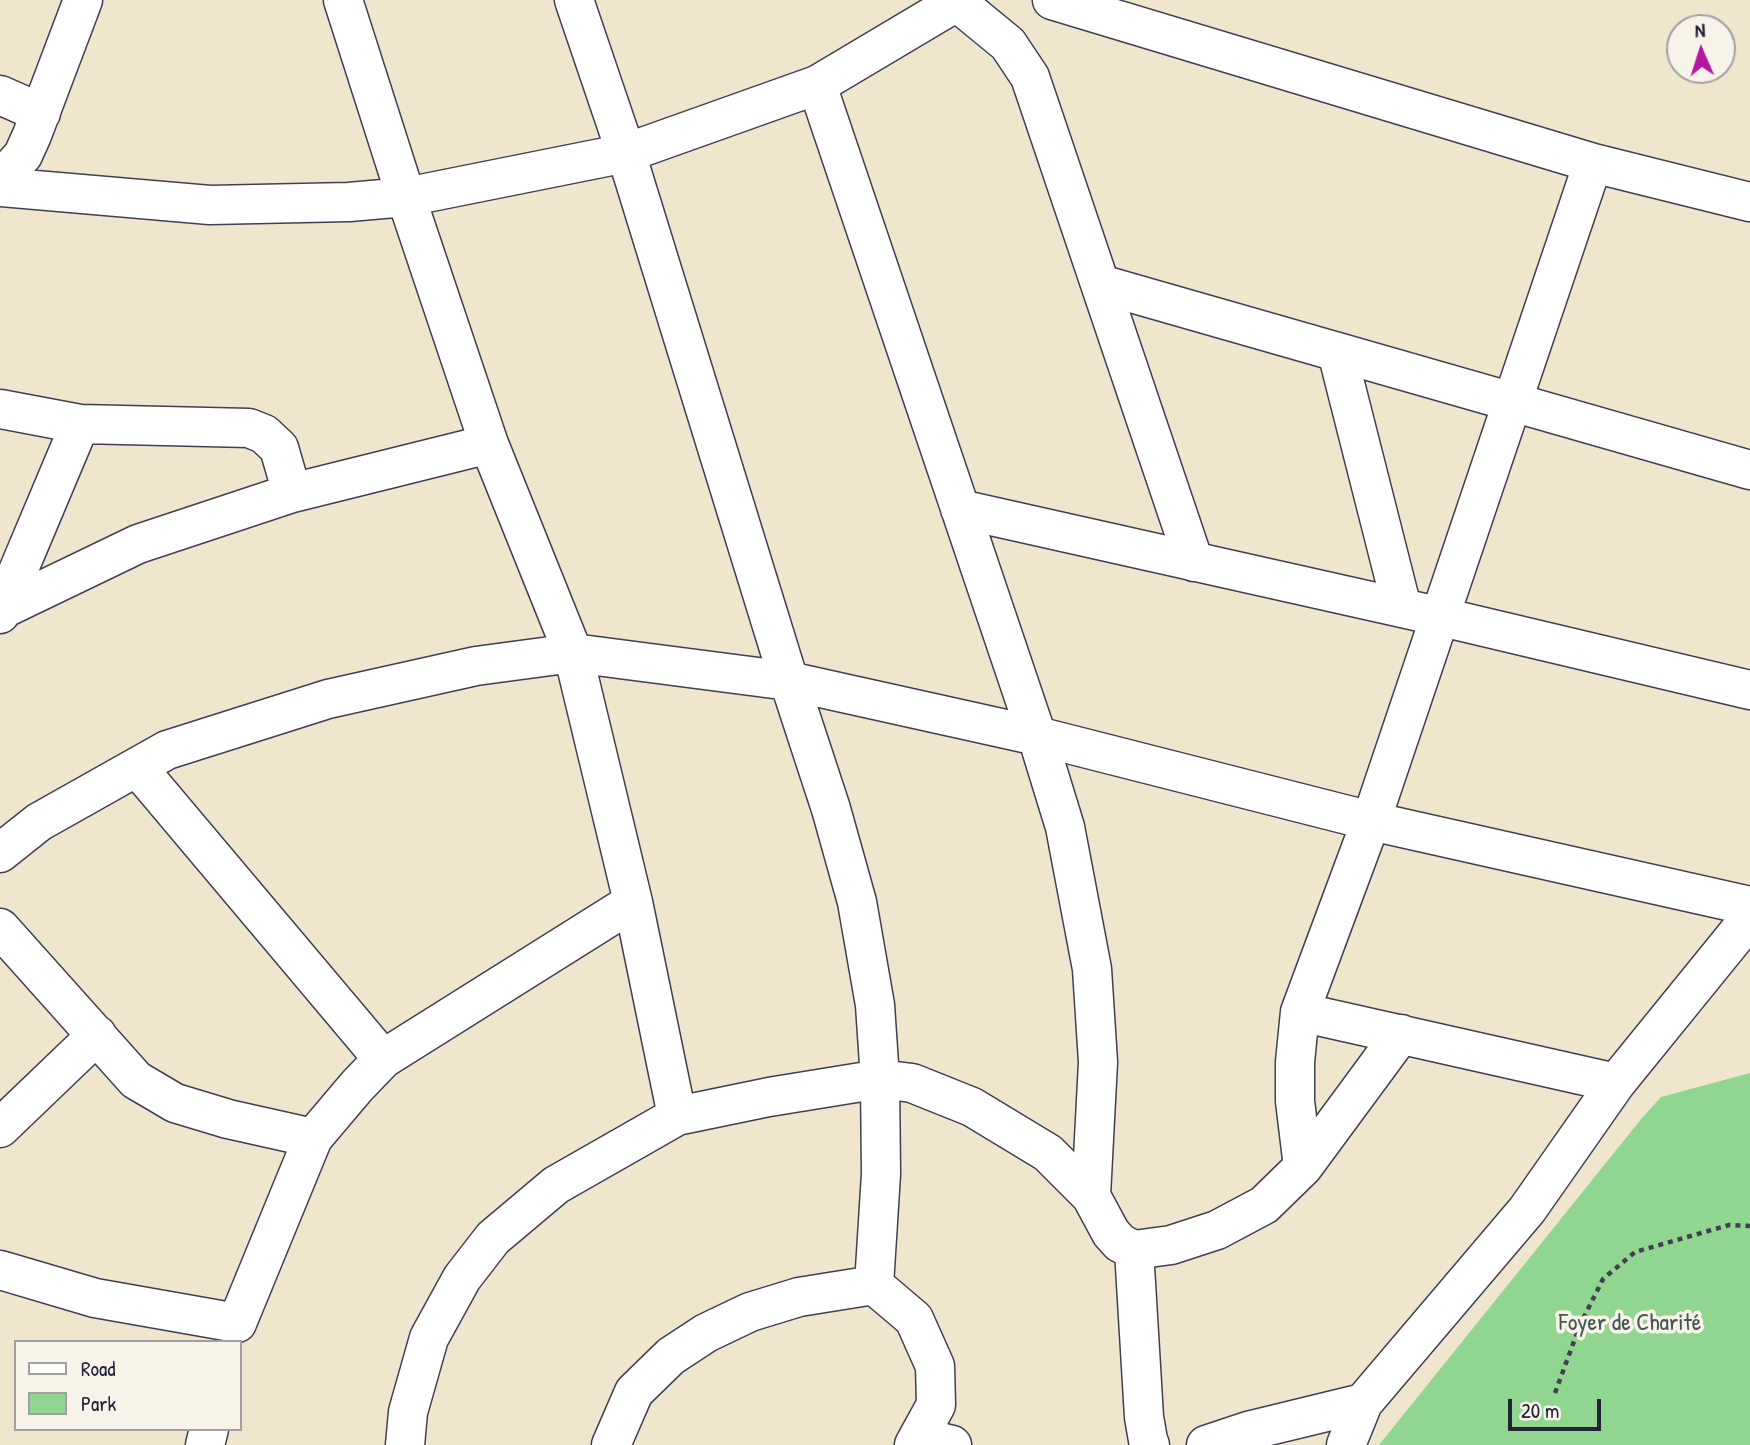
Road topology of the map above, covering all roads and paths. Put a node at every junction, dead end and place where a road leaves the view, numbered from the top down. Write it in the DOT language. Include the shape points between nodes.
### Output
graph roads {
  1 [pos="83,0"];
  2 [pos="343,0"];
  3 [pos="574,0"];
  4 [pos="1052,0"];
  5 [pos="959,1"];
  6 [pos="817,85"];
  7 [pos="0,95"];
  8 [pos="41,113"];
  9 [pos="626,153"];
  10 [pos="1593,163"];
  11 [pos="0,181"];
  12 [pos="0,187"];
  13 [pos="406,197"];
  14 [pos="1750,202"];
  15 [pos="1100,284"];
  16 [pos="1337,352"];
  17 [pos="1514,403"];
  18 [pos="0,409"];
  19 [pos="80,424"];
  20 [pos="489,444"];
  21 [pos="1750,470"];
  22 [pos="292,493"];
  23 [pos="960,509"];
  24 [pos="1194,562"];
  25 [pos="1402,608"];
  26 [pos="1,612"];
  27 [pos="1442,617"];
  28 [pos="573,653"];
  29 [pos="789,681"];
  30 [pos="1750,690"];
  31 [pos="1037,736"];
  32 [pos="137,767"];
  33 [pos="1371,821"];
  34 [pos="0,853"];
  35 [pos="633,902"];
  36 [pos="1750,906"];
  37 [pos="1750,918"];
  38 [pos="0,928"];
  39 [pos="1300,1012"];
  40 [pos="1401,1034"];
  41 [pos="97,1035"];
  42 [pos="383,1059"];
  43 [pos="880,1079"];
  44 [pos="1616,1083"];
  45 [pos="677,1116"];
  46 [pos="0,1128"];
  47 [pos="313,1138"];
  48 [pos="1303,1167"];
  49 [pos="1091,1196"];
  50 [pos="1750,1226"];
  51 [pos="1134,1250"];
  52 [pos="0,1270"];
  53 [pos="874,1285"];
  54 [pos="234,1332"];
  55 [pos="1555,1392"];
  56 [pos="1363,1403"];
  57 [pos="929,1442"];
  58 [pos="405,1445"];
  59 [pos="611,1445"];
  60 [pos="1150,1445"];
  61 [pos="1206,1445"];
  62 [pos="1346,1445"];
  1 -- 8 [label="street"];
  2 -- 13 [label="street"];
  3 -- 9 [label="street"];
  4 -- 10 [label="street"];
  5 -- 6 [label="street"];
  5 -- 15 [label="street" via="1008,44 1030,77"];
  6 -- 9 [label="street"];
  6 -- 23 [label="street"];
  7 -- 8 [label="street"];
  8 -- 11 [label="street" via="23,155"];
  9 -- 13 [label="street"];
  9 -- 29 [label="street"];
  10 -- 14 [label="street"];
  10 -- 17 [label="street"];
  12 -- 13 [label="street" via="210,205"];
  13 -- 20 [label="street"];
  15 -- 16 [label="street"];
  15 -- 24 [label="street"];
  16 -- 17 [label="street"];
  16 -- 25 [label="street"];
  17 -- 21 [label="street"];
  17 -- 27 [label="street"];
  18 -- 19 [label="street"];
  19 -- 22 [label="street" via="248,428 264,434 279,448"];
  19 -- 26 [label="street"];
  20 -- 22 [label="street"];
  20 -- 28 [label="street"];
  22 -- 26 [label="street" via="138,544"];
  23 -- 24 [label="street"];
  23 -- 31 [label="street"];
  24 -- 25 [label="street"];
  25 -- 27 [label="street"];
  27 -- 30 [label="street"];
  27 -- 33 [label="street"];
  28 -- 29 [label="street"];
  28 -- 32 [label="street" via="476,666 328,699 167,750"];
  28 -- 35 [label="street"];
  29 -- 31 [label="street"];
  29 -- 43 [label="street" via="857,902 875,1005"];
  31 -- 33 [label="street"];
  31 -- 49 [label="street" via="1065,827 1092,969 1098,1062"];
  32 -- 34 [label="street" via="39,822"];
  32 -- 42 [label="street"];
  33 -- 36 [label="street"];
  33 -- 39 [label="street"];
  35 -- 42 [label="street"];
  35 -- 45 [label="street"];
  37 -- 44 [label="street"];
  38 -- 41 [label="street"];
  39 -- 40 [label="street"];
  39 -- 48 [label="street" via="1295,1101"];
  40 -- 44 [label="street"];
  40 -- 48 [label="street"];
  41 -- 46 [label="street"];
  41 -- 47 [label="street" via="136,1080 175,1103"];
  42 -- 47 [label="street"];
  43 -- 45 [label="street"];
  43 -- 49 [label="street" via="912,1083 972,1107 1048,1153"];
  43 -- 53 [label="street" via="881,1174"];
  44 -- 56 [label="street" via="1527,1210"];
  45 -- 58 [label="street" via="556,1185 493,1238 462,1278 429,1338 408,1412"];
  47 -- 54 [label="street"];
  48 -- 51 [label="street" via="1264,1205 1217,1230 1171,1245"];
  49 -- 51 [label="street" via="1111,1233"];
  50 -- 55 [label="path" via="1729,1225 1635,1252 1603,1279"];
  51 -- 60 [label="street" via="1144,1417"];
  52 -- 54 [label="street"];
  53 -- 57 [label="street" via="914,1319 935,1366 936,1405"];
  53 -- 59 [label="street" via="799,1297 706,1332 671,1356 634,1392"];
  56 -- 61 [label="street"];
  56 -- 62 [label="street"];
}
